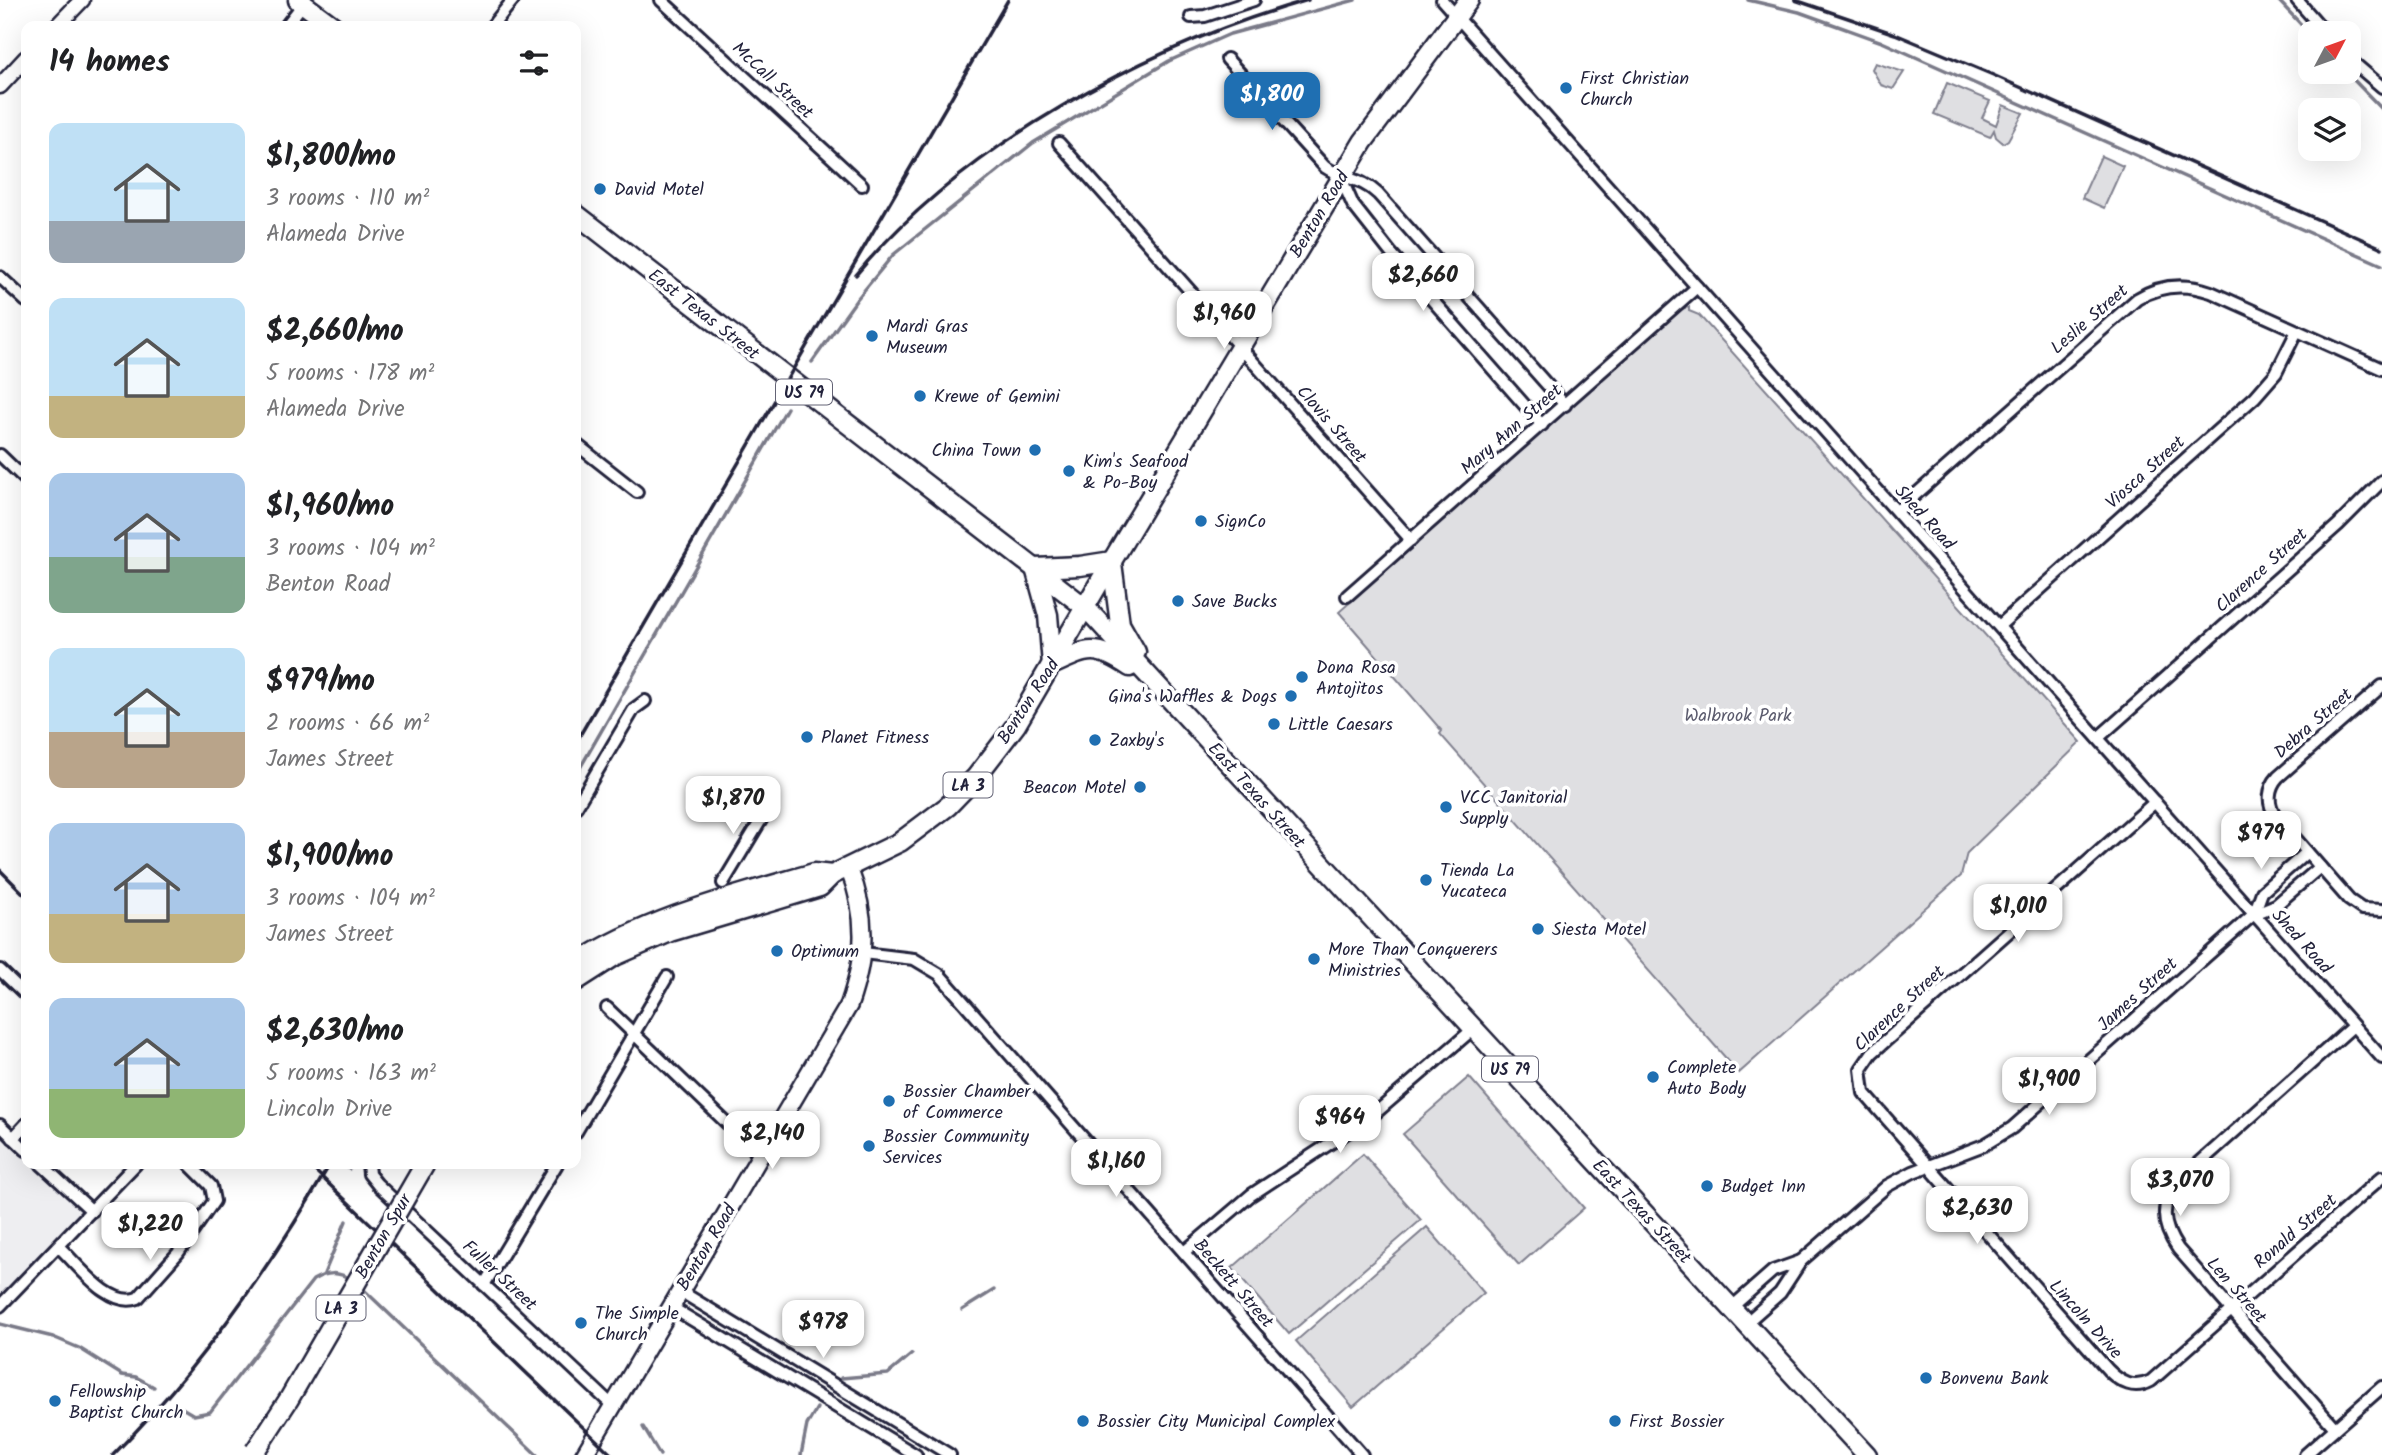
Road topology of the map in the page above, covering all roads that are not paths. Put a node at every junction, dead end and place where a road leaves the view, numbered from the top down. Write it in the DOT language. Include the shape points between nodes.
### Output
graph roads {
  1 [pos="82,0"];
  2 [pos="513,0"];
  3 [pos="661,0"];
  4 [pos="1254,0"];
  5 [pos="1442,0"];
  6 [pos="1469,0"];
  7 [pos="2297,0"];
  8 [pos="303,1"];
  9 [pos="1456,16"];
  10 [pos="1191,17"];
  11 [pos="62,21"];
  12 [pos="289,21"];
  13 [pos="327,21"];
  14 [pos="496,21"];
  15 [pos="2315,21"];
  16 [pos="1227,59"];
  17 [pos="21,63"];
  18 [pos="2361,69"];
  19 [pos="0,86"];
  20 [pos="2382,87"];
  21 [pos="1059,144"];
  22 [pos="1341,178"];
  23 [pos="862,185"];
  24 [pos="581,222"];
  25 [pos="0,277"];
  26 [pos="1697,287"];
  27 [pos="21,296"];
  28 [pos="2297,331"];
  29 [pos="1240,345"];
  30 [pos="2382,369"];
  31 [pos="1565,405"];
  32 [pos="1542,425"];
  33 [pos="581,448"];
  34 [pos="0,455"];
  35 [pos="21,475"];
  36 [pos="2382,481"];
  37 [pos="637,492"];
  38 [pos="1897,511"];
  39 [pos="1411,540"];
  40 [pos="1112,561"];
  41 [pos="1035,568"];
  42 [pos="1347,596"];
  43 [pos="1086,608"];
  44 [pos="1999,626"];
  45 [pos="1052,665"];
  46 [pos="1154,682"];
  47 [pos="2382,686"];
  48 [pos="645,701"];
  49 [pos="2098,738"];
  50 [pos="581,799"];
  51 [pos="2155,802"];
  52 [pos="770,805"];
  53 [pos="2313,859"];
  54 [pos="841,872"];
  55 [pos="723,883"];
  56 [pos="2382,910"];
  57 [pos="2254,914"];
  58 [pos="863,953"];
  59 [pos="581,961"];
  60 [pos="0,970"];
  61 [pos="667,977"];
  62 [pos="581,978"];
  63 [pos="21,990"];
  64 [pos="607,1008"];
  65 [pos="2353,1026"];
  66 [pos="1472,1030"];
  67 [pos="634,1034"];
  68 [pos="2382,1058"];
  69 [pos="1860,1075"];
  70 [pos="581,1124"];
  71 [pos="0,1125"];
  72 [pos="21,1129"];
  73 [pos="13,1138"];
  74 [pos="21,1145"];
  75 [pos="760,1155"];
  76 [pos="1927,1166"];
  77 [pos="46,1169"];
  78 [pos="131,1169"];
  79 [pos="194,1169"];
  80 [pos="370,1169"];
  81 [pos="422,1169"];
  82 [pos="554,1169"];
  83 [pos="2382,1177"];
  84 [pos="92,1211"];
  85 [pos="58,1246"];
  86 [pos="1184,1252"];
  87 [pos="1801,1261"];
  88 [pos="484,1285"];
  89 [pos="680,1291"];
  90 [pos="0,1306"];
  91 [pos="671,1307"];
  92 [pos="1732,1307"];
  93 [pos="2232,1310"];
  94 [pos="1746,1323"];
  95 [pos="2132,1385"];
  96 [pos="2382,1387"];
  97 [pos="613,1406"];
  98 [pos="2335,1428"];
  99 [pos="254,1454"];
  100 [pos="584,1455"];
  101 [pos="916,1455"];
  102 [pos="950,1455"];
  103 [pos="1362,1455"];
  104 [pos="1867,1455"];
  105 [pos="2305,1455"];
  1 -- 11 [label="street"];
  2 -- 14 [label="street"];
  3 -- 23 [label="street, McCall Street"];
  4 -- 10 [label="street"];
  5 -- 9 [label="street, Shed Road"];
  6 -- 9 [label="main road, Benton Road / LA 3"];
  7 -- 15 [label="street"];
  8 -- 12 [label="street"];
  8 -- 13 [label="main road"];
  9 -- 22 [label="main road, Benton Road / LA 3"];
  9 -- 26 [label="street, Shed Road"];
  16 -- 22 [label="street" via="1317,159"];
  17 -- 19 [label="street"];
  18 -- 20 [label="street"];
  21 -- 29 [label="street, Clovis Street"];
  22 -- 29 [label="main road, Benton Road / LA 3"];
  22 -- 31 [label="street" via="1361,181 1378,194"];
  22 -- 32 [label="street" via="1353,205 1390,252"];
  24 -- 41 [label="main road, East Texas Street / US 79"];
  25 -- 27 [label="street"];
  26 -- 31 [label="street, Mary Ann Street"];
  26 -- 38 [label="street, Shed Road"];
  28 -- 30 [label="street, Leslie Street"];
  28 -- 38 [label="street, Leslie Street" via="2201,289 2172,286 2145,294"];
  28 -- 44 [label="street, Viosca Street" via="2276,373 2255,397"];
  29 -- 39 [label="street, Clovis Street"];
  29 -- 40 [label="main road, Benton Road / LA 3"];
  31 -- 32 [label="street, Mary Ann Street"];
  32 -- 39 [label="street, Mary Ann Street"];
  33 -- 37 [label="street"];
  34 -- 35 [label="street"];
  36 -- 49 [label="street, Clarence Street"];
  38 -- 44 [label="street, Shed Road"];
  39 -- 42 [label="street, Mary Ann Street"];
  40 -- 41 [label="main road"];
  40 -- 43 [label="main road, Benton Road / LA 3"];
  40 -- 46 [label="main road" via="1119,624"];
  41 -- 43 [label="main road, East Texas Street / US 79"];
  41 -- 45 [label="main road" via="1048,615"];
  43 -- 45 [label="main road, Benton Road / LA 3"];
  43 -- 46 [label="main road, East Texas Street / US 79"];
  44 -- 49 [label="street, Shed Road"];
  45 -- 46 [label="main road" via="1080,652 1098,650"];
  45 -- 54 [label="main road, Benton Road / LA 3" via="1016,725 948,806 901,842"];
  46 -- 66 [label="main road, East Texas Street / US 79"];
  47 -- 53 [label="street, Debra Street" via="2271,788 2271,810"];
  48 -- 50 [label="street" via="634,709"];
  49 -- 51 [label="street, Shed Road"];
  51 -- 57 [label="street, Shed Road"];
  51 -- 69 [label="street, Clarence Street" via="1871,1053"];
  52 -- 55 [label="street"];
  53 -- 56 [label="street" via="2356,905"];
  53 -- 57 [label="street, James Street" via="2276,905"];
  53 -- 57 [label="street, James Street" via="2262,892"];
  54 -- 58 [label="main road, Benton Road" via="860,897"];
  54 -- 59 [label="main road, LA 3" via="814,873 664,919"];
  54 -- 62 [label="main road, LA 3" via="820,887 631,947"];
  57 -- 65 [label="street, Shed Road"];
  57 -- 76 [label="street, James Street" via="2012,1128 1984,1145"];
  58 -- 75 [label="main road, Benton Road" via="849,1005"];
  58 -- 86 [label="street, Beckett Street" via="914,959 939,974"];
  60 -- 63 [label="street"];
  61 -- 67 [label="street"];
  64 -- 67 [label="street"];
  65 -- 68 [label="street, Shed Road"];
  65 -- 93 [label="street, Len Street" via="2184,1175 2168,1195 2164,1217 2170,1237"];
  66 -- 86 [label="street" via="1372,1116 1258,1191"];
  66 -- 92 [label="main road, East Texas Street / US 79"];
  67 -- 70 [label="street"];
  67 -- 75 [label="street"];
  69 -- 76 [label="street, Lincoln Drive" via="1868,1098"];
  71 -- 73 [label="street"];
  72 -- 73 [label="street"];
  73 -- 74 [label="street"];
  75 -- 89 [label="main road, Benton Road"];
  76 -- 87 [label="street, James Street" via="1886,1186"];
  76 -- 95 [label="street, Lincoln Drive" via="2108,1370"];
  77 -- 84 [label="street"];
  78 -- 84 [label="street"];
  79 -- 85 [label="street" via="211,1186 214,1201 178,1253 138,1298 115,1298"];
  80 -- 88 [label="street, Fuller Street" via="377,1184"];
  81 -- 99 [label="main road, Benton Spur / LA 3, bridge"];
  82 -- 88 [label="street"];
  83 -- 93 [label="street, Ronald Street"];
  84 -- 85 [label="street"];
  85 -- 90 [label="street"];
  86 -- 103 [label="street, Beckett Street"];
  87 -- 92 [label="street, James Street" via="1773,1271"];
  87 -- 94 [label="street, James Street" via="1780,1293"];
  88 -- 97 [label="street, Fuller Street"];
  89 -- 91 [label="main road, Benton Road"];
  89 -- 102 [label="street"];
  91 -- 97 [label="main road, Benton Road"];
  91 -- 101 [label="street"];
  92 -- 94 [label="main road, East Texas Street / US 79"];
  93 -- 95 [label="street, Ronald Street" via="2151,1381"];
  93 -- 98 [label="street, Len Street"];
  94 -- 104 [label="main road, East Texas Street / US 79"];
  96 -- 98 [label="street"];
  97 -- 100 [label="main road, Benton Road"];
  98 -- 105 [label="street"];
}
